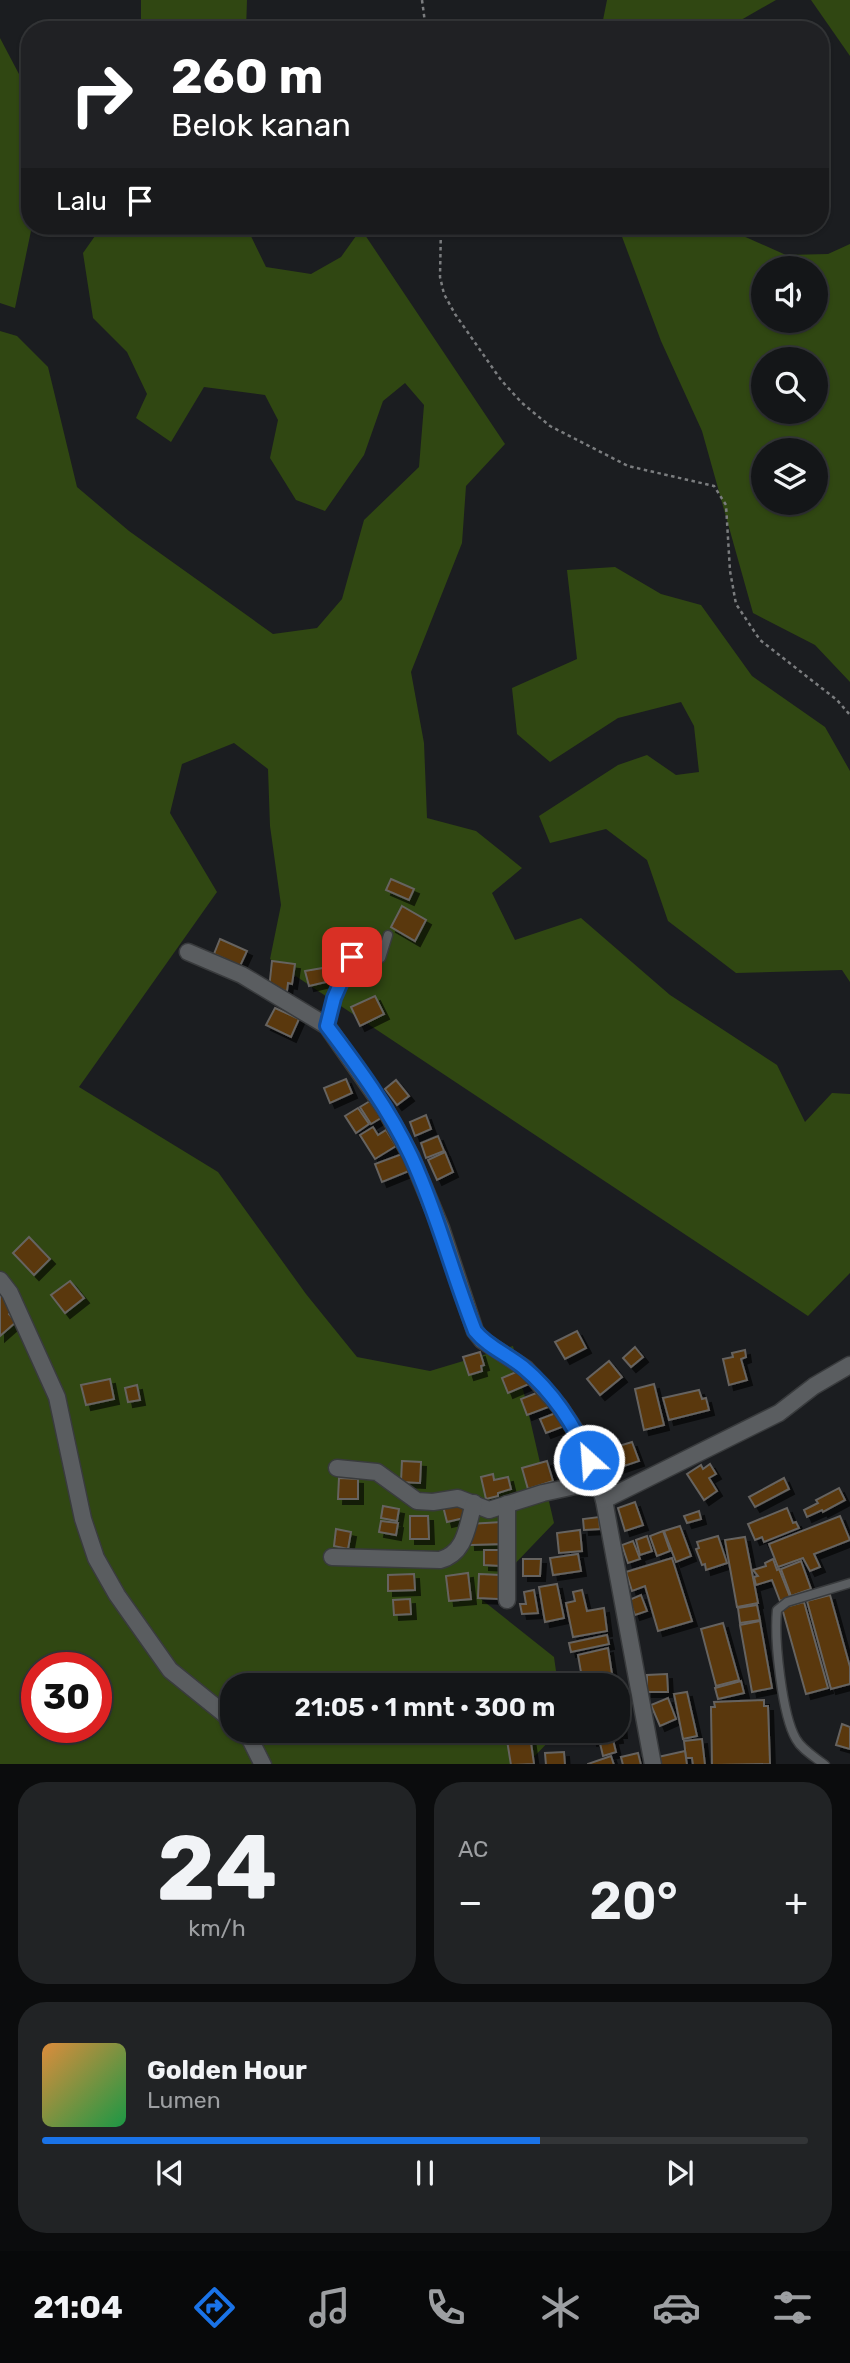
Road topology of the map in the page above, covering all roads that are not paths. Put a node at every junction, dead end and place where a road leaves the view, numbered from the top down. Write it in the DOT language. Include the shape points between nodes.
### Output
graph roads {
  1 [pos="388,935"];
  2 [pos="188,952"];
  3 [pos="327,1026"];
  4 [pos="0,1280"];
  5 [pos="850,1365"];
  6 [pos="337,1468"];
  7 [pos="598,1481"];
  8 [pos="604,1500"];
  9 [pos="474,1503"];
  10 [pos="507,1504"];
  11 [pos="332,1558"];
  12 [pos="850,1583"];
  13 [pos="508,1600"];
  14 [pos="220,1710"];
  15 [pos="252,1743"];
  16 [pos="262,1764"];
  17 [pos="653,1764"];
  18 [pos="824,1764"];
  1 -- 3 [label="lane" via="380,958 352,957"];
  2 -- 3 [label="street" via="242,975"];
  3 -- 7 [label="street" via="386,1109 411,1156 475,1331 526,1369 559,1406 581,1439"];
  4 -- 14 [label="street" via="57,1397 96,1558 170,1670"];
  5 -- 8 [label="street" via="779,1413"];
  6 -- 9 [label="street" via="377,1472 417,1501 458,1498"];
  7 -- 8 [label="street"];
  7 -- 10 [label="street"];
  8 -- 17 [label="street"];
  9 -- 10 [label="street" via="489,1510"];
  9 -- 11 [label="street" via="459,1550 447,1558"];
  10 -- 13 [label="street"];
  12 -- 18 [label="lane" via="787,1602 777,1611 783,1694 791,1727 797,1741"];
  15 -- 16 [label="street"];
}
